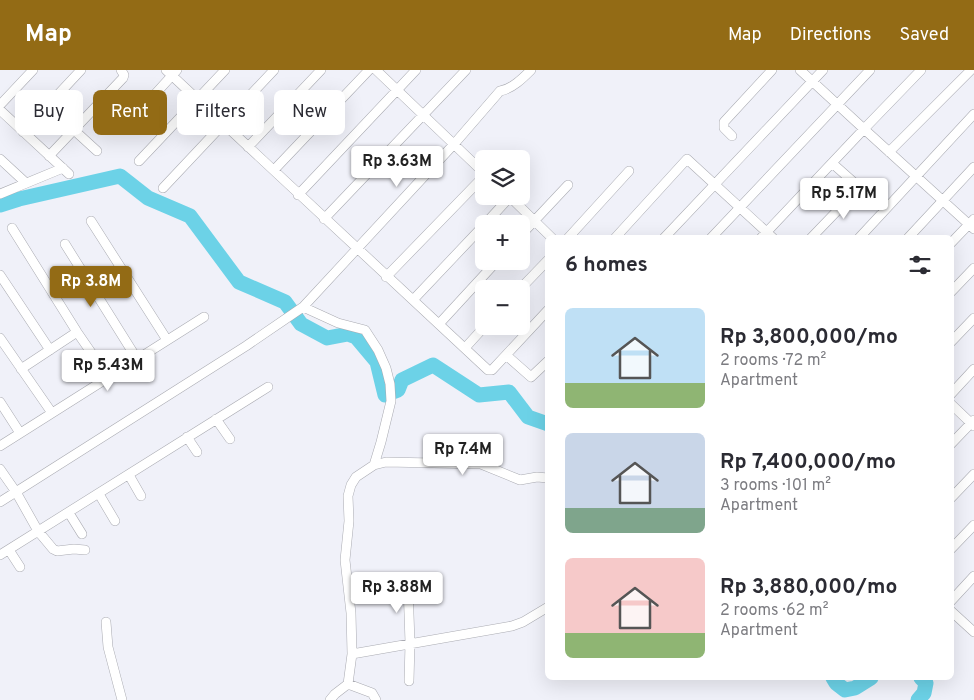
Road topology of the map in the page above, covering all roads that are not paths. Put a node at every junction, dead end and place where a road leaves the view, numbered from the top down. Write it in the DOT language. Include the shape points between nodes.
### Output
graph roads {
  1 [pos="33,70"];
  2 [pos="82,70"];
  3 [pos="121,70"];
  4 [pos="225,70"];
  5 [pos="274,70"];
  6 [pos="321,70"];
  7 [pos="369,70"];
  8 [pos="376,70"];
  9 [pos="416,70"];
  10 [pos="466,70"];
  11 [pos="531,70"];
  12 [pos="772,70"];
  13 [pos="800,70"];
  14 [pos="823,70"];
  15 [pos="870,70"];
  16 [pos="921,70"];
  17 [pos="970,70"];
  18 [pos="172,72"];
  19 [pos="812,81"];
  20 [pos="63,90"];
  21 [pos="112,90"];
  22 [pos="157,90"];
  23 [pos="189,90"];
  24 [pos="206,90"];
  25 [pos="255,90"];
  26 [pos="397,90"];
  27 [pos="838,104"];
  28 [pos="0,105"];
  29 [pos="0,110"];
  30 [pos="93,110"];
  31 [pos="974,114"];
  32 [pos="423,115"];
  33 [pos="83,121"];
  34 [pos="177,121"];
  35 [pos="15,124"];
  36 [pos="864,128"];
  37 [pos="27,135"];
  38 [pos="69,135"];
  39 [pos="80,135"];
  40 [pos="212,135"];
  41 [pos="236,135"];
  42 [pos="732,136"];
  43 [pos="454,144"];
  44 [pos="248,147"];
  45 [pos="98,151"];
  46 [pos="889,152"];
  47 [pos="50,156"];
  48 [pos="0,159"];
  49 [pos="140,161"];
  50 [pos="832,163"];
  51 [pos="475,165"];
  52 [pos="974,167"];
  53 [pos="274,170"];
  54 [pos="629,171"];
  55 [pos="916,177"];
  56 [pos="26,183"];
  57 [pos="475,183"];
  58 [pos="715,184"];
  59 [pos="568,185"];
  60 [pos="860,186"];
  61 [pos="164,188"];
  62 [pos="0,194"];
  63 [pos="298,195"];
  64 [pos="944,201"];
  65 [pos="502,205"];
  66 [pos="518,205"];
  67 [pos="740,207"];
  68 [pos="885,210"];
  69 [pos="492,215"];
  70 [pos="324,219"];
  71 [pos="535,220"];
  72 [pos="91,221"];
  73 [pos="972,224"];
  74 [pos="530,225"];
  75 [pos="12,228"];
  76 [pos="475,234"];
  77 [pos="549,235"];
  78 [pos="571,235"];
  79 [pos="618,235"];
  80 [pos="667,235"];
  81 [pos="714,235"];
  82 [pos="766,235"];
  83 [pos="768,235"];
  84 [pos="814,235"];
  85 [pos="862,235"];
  86 [pos="911,235"];
  87 [pos="954,240"];
  88 [pos="65,244"];
  89 [pos="356,249"];
  90 [pos="545,263"];
  91 [pos="974,268"];
  92 [pos="489,270"];
  93 [pos="0,275"];
  94 [pos="386,277"];
  95 [pos="529,280"];
  96 [pos="954,289"];
  97 [pos="413,300"];
  98 [pos="301,308"];
  99 [pos="545,313"];
  100 [pos="204,317"];
  101 [pos="974,318"];
  102 [pos="441,321"];
  103 [pos="77,332"];
  104 [pos="477,335"];
  105 [pos="0,338"];
  106 [pos="954,339"];
  107 [pos="167,340"];
  108 [pos="465,348"];
  109 [pos="50,350"];
  110 [pos="506,355"];
  111 [pos="138,359"];
  112 [pos="545,364"];
  113 [pos="21,369"];
  114 [pos="974,369"];
  115 [pos="108,377"];
  116 [pos="268,387"];
  117 [pos="954,391"];
  118 [pos="0,402"];
  119 [pos="954,407"];
  120 [pos="52,413"];
  121 [pos="216,419"];
  122 [pos="973,423"];
  123 [pos="20,433"];
  124 [pos="187,437"];
  125 [pos="230,439"];
  126 [pos="954,441"];
  127 [pos="0,446"];
  128 [pos="197,452"];
  129 [pos="374,464"];
  130 [pos="0,469"];
  131 [pos="974,474"];
  132 [pos="129,475"];
  133 [pos="545,478"];
  134 [pos="16,492"];
  135 [pos="99,494"];
  136 [pos="954,495"];
  137 [pos="141,496"];
  138 [pos="0,502"];
  139 [pos="69,513"];
  140 [pos="115,521"];
  141 [pos="974,525"];
  142 [pos="38,531"];
  143 [pos="82,534"];
  144 [pos="954,546"];
  145 [pos="9,550"];
  146 [pos="85,550"];
  147 [pos="0,555"];
  148 [pos="20,567"];
  149 [pos="974,576"];
  150 [pos="408,585"];
  151 [pos="954,597"];
  152 [pos="545,609"];
  153 [pos="954,614"];
  154 [pos="106,622"];
  155 [pos="973,630"];
  156 [pos="410,643"];
  157 [pos="352,654"];
  158 [pos="409,681"];
  159 [pos="348,684"];
  160 [pos="122,700"];
  161 [pos="330,700"];
  162 [pos="376,700"];
  1 -- 28 [label="street"];
  2 -- 20 [label="street"];
  3 -- 21 [label="street" via="123,78"];
  4 -- 24 [label="street"];
  5 -- 25 [label="street"];
  6 -- 44 [label="street"];
  7 -- 53 [label="street"];
  8 -- 26 [label="street"];
  9 -- 26 [label="street"];
  10 -- 32 [label="street"];
  11 -- 43 [label="street" via="524,78 500,91"];
  12 -- 42 [label="street" via="724,122 724,128"];
  13 -- 19 [label="street"];
  14 -- 19 [label="street"];
  15 -- 27 [label="street"];
  16 -- 36 [label="street"];
  17 -- 46 [label="street"];
  18 -- 22 [label="street"];
  18 -- 23 [label="street"];
  19 -- 27 [label="street"];
  19 -- 58 [label="street"];
  26 -- 32 [label="street"];
  26 -- 63 [label="street"];
  27 -- 36 [label="street"];
  27 -- 67 [label="street"];
  29 -- 35 [label="street"];
  30 -- 33 [label="street"];
  31 -- 55 [label="street"];
  32 -- 43 [label="street"];
  32 -- 70 [label="street"];
  34 -- 49 [label="street"];
  36 -- 46 [label="street"];
  36 -- 50 [label="street"];
  37 -- 47 [label="street"];
  38 -- 47 [label="street"];
  39 -- 45 [label="street"];
  40 -- 61 [label="street"];
  41 -- 44 [label="street"];
  43 -- 51 [label="street"];
  43 -- 89 [label="street"];
  44 -- 53 [label="street"];
  46 -- 55 [label="street"];
  47 -- 56 [label="street" via="66,171"];
  48 -- 56 [label="street"];
  50 -- 60 [label="street"];
  50 -- 83 [label="street"];
  52 -- 64 [label="street"];
  53 -- 63 [label="street"];
  54 -- 78 [label="street"];
  55 -- 64 [label="street"];
  55 -- 68 [label="street"];
  56 -- 62 [label="street"];
  57 -- 94 [label="street"];
  58 -- 67 [label="street"];
  58 -- 79 [label="street" via="687,159"];
  58 -- 80 [label="street"];
  59 -- 71 [label="street"];
  60 -- 68 [label="street"];
  60 -- 84 [label="street"];
  63 -- 70 [label="street"];
  64 -- 73 [label="street"];
  64 -- 86 [label="street"];
  65 -- 69 [label="street"];
  66 -- 71 [label="street"];
  67 -- 81 [label="street"];
  67 -- 82 [label="street"];
  68 -- 85 [label="street"];
  70 -- 89 [label="street"];
  71 -- 74 [label="street"];
  71 -- 77 [label="street"];
  72 -- 107 [label="street"];
  73 -- 87 [label="street"];
  75 -- 103 [label="street"];
  76 -- 97 [label="street"];
  88 -- 111 [label="street"];
  89 -- 94 [label="street"];
  89 -- 98 [label="street"];
  90 -- 95 [label="street"];
  91 -- 96 [label="street"];
  92 -- 102 [label="street"];
  93 -- 109 [label="street"];
  94 -- 97 [label="street"];
  97 -- 102 [label="street"];
  98 -- 129 [label="street" via="365,330 378,350 388,376 391,401"];
  98 -- 134 [label="street"];
  99 -- 110 [label="street"];
  100 -- 107 [label="street"];
  101 -- 106 [label="street"];
  102 -- 108 [label="street"];
  103 -- 109 [label="street"];
  103 -- 115 [label="street"];
  104 -- 108 [label="street"];
  105 -- 113 [label="street"];
  107 -- 111 [label="street"];
  108 -- 110 [label="street" via="488,370 492,370"];
  109 -- 113 [label="street"];
  110 -- 112 [label="street" via="531,377"];
  111 -- 115 [label="street"];
  113 -- 120 [label="street"];
  114 -- 117 [label="street"];
  115 -- 120 [label="street"];
  116 -- 121 [label="street"];
  118 -- 123 [label="street"];
  119 -- 122 [label="street"];
  120 -- 123 [label="street"];
  121 -- 124 [label="street"];
  121 -- 125 [label="street"];
  122 -- 126 [label="street"];
  123 -- 127 [label="street"];
  124 -- 128 [label="street"];
  124 -- 132 [label="street"];
  129 -- 133 [label="street" via="481,464 520,480"];
  129 -- 157 [label="street" via="356,477 348,496 345,560"];
  130 -- 134 [label="street"];
  131 -- 136 [label="street"];
  132 -- 135 [label="street"];
  132 -- 137 [label="street"];
  134 -- 138 [label="street"];
  134 -- 142 [label="street"];
  135 -- 139 [label="street"];
  135 -- 140 [label="street"];
  139 -- 142 [label="street"];
  139 -- 143 [label="street"];
  141 -- 144 [label="street"];
  142 -- 145 [label="street"];
  142 -- 146 [label="street" via="55,551"];
  145 -- 147 [label="street"];
  145 -- 148 [label="street"];
  149 -- 151 [label="street"];
  150 -- 156 [label="street"];
  152 -- 156 [label="street" via="512,626"];
  153 -- 155 [label="street"];
  154 -- 160 [label="street" via="108,647"];
  156 -- 157 [label="street"];
  156 -- 158 [label="street"];
  157 -- 159 [label="street"];
  159 -- 161 [label="street"];
  159 -- 162 [label="street" via="372,692"];
}
